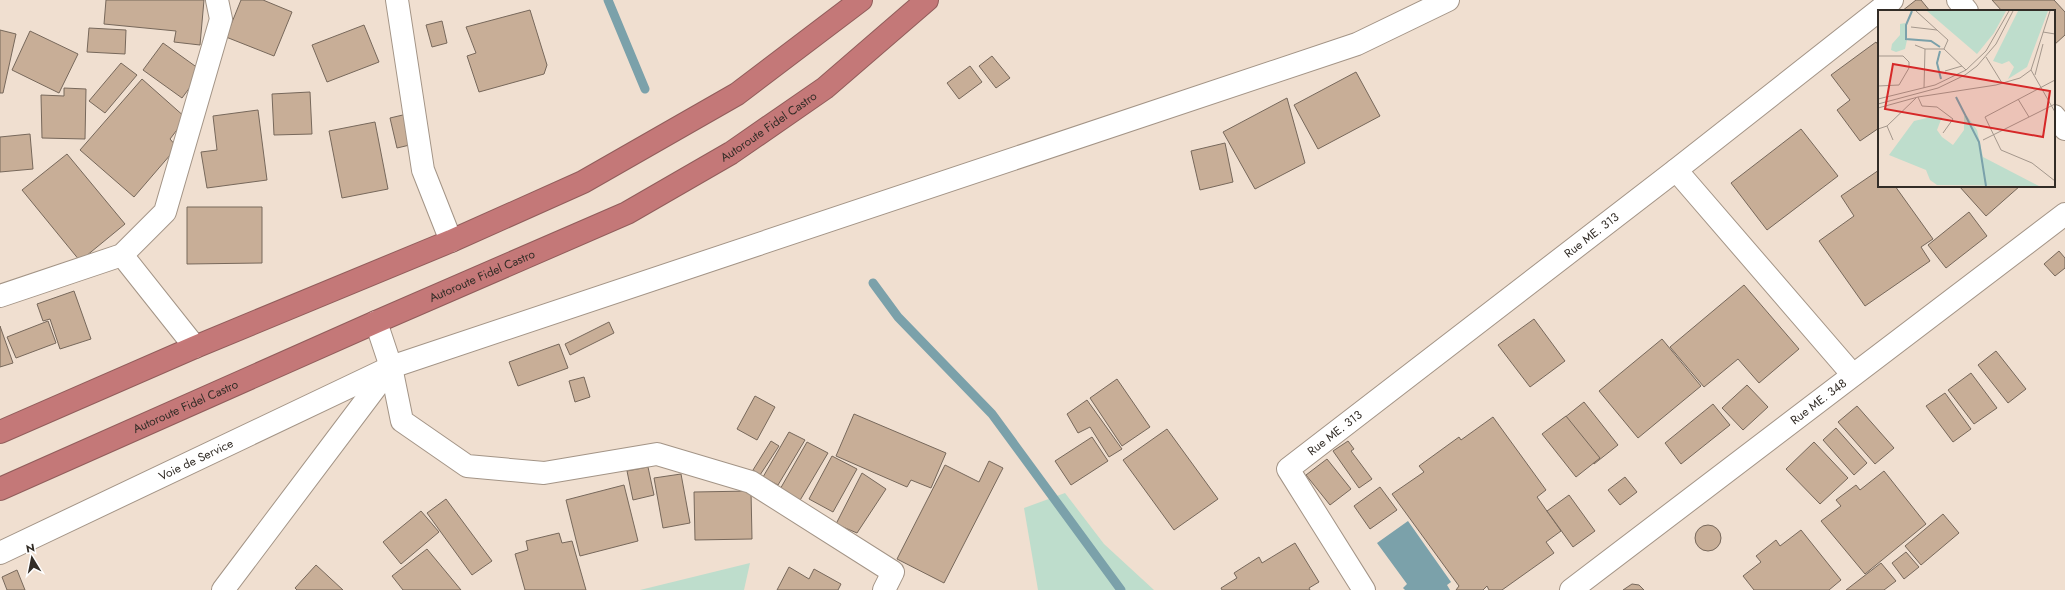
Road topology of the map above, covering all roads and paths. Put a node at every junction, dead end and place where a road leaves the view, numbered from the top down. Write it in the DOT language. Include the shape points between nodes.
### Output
graph roads {
  1 [pos="217,0"];
  2 [pos="397,0"];
  3 [pos="861,0"];
  4 [pos="927,0"];
  5 [pos="1892,0"];
  6 [pos="1958,0"];
  7 [pos="1438,2"];
  8 [pos="1879,10"];
  9 [pos="1966,10"];
  10 [pos="1878,11"];
  11 [pos="2055,117"];
  12 [pos="2065,129"];
  13 [pos="1676,170"];
  14 [pos="2065,214"];
  15 [pos="451,241"];
  16 [pos="122,255"];
  17 [pos="0,296"];
  18 [pos="376,322"];
  19 [pos="195,347"];
  20 [pos="391,367"];
  21 [pos="1853,375"];
  22 [pos="0,432"];
  23 [pos="0,489"];
  24 [pos="0,553"];
  25 [pos="223,590"];
  26 [pos="884,590"];
  27 [pos="1364,590"];
  28 [pos="1572,590"];
  1 -- 16 [label="street" via="221,19 165,212"];
  2 -- 15 [label="street" via="423,170"];
  3 -- 15 [label="highway" via="737,94 583,182"];
  4 -- 18 [label="highway, Autoroute Fidel Castro" via="826,88 731,153 628,213"];
  5 -- 8 [label="street, Rue ME. 313"];
  6 -- 9 [label="street"];
  7 -- 20 [label="street, Voie de Service" via="1357,44"];
  10 -- 13 [label="street, Rue ME. 313"];
  11 -- 12 [label="street"];
  13 -- 21 [label="street"];
  13 -- 27 [label="street, Rue ME. 313" via="1288,468"];
  14 -- 21 [label="street, Rue ME. 348"];
  15 -- 19 [label="highway"];
  16 -- 17 [label="street"];
  16 -- 19 [label="street"];
  18 -- 20 [label="street"];
  18 -- 23 [label="highway, Autoroute Fidel Castro"];
  19 -- 22 [label="highway"];
  20 -- 24 [label="street, Voie de Service"];
  20 -- 25 [label="street"];
  20 -- 26 [label="street" via="402,421 467,466 544,473 657,454 751,482 892,572"];
  21 -- 28 [label="street, Rue ME. 348"];
}
